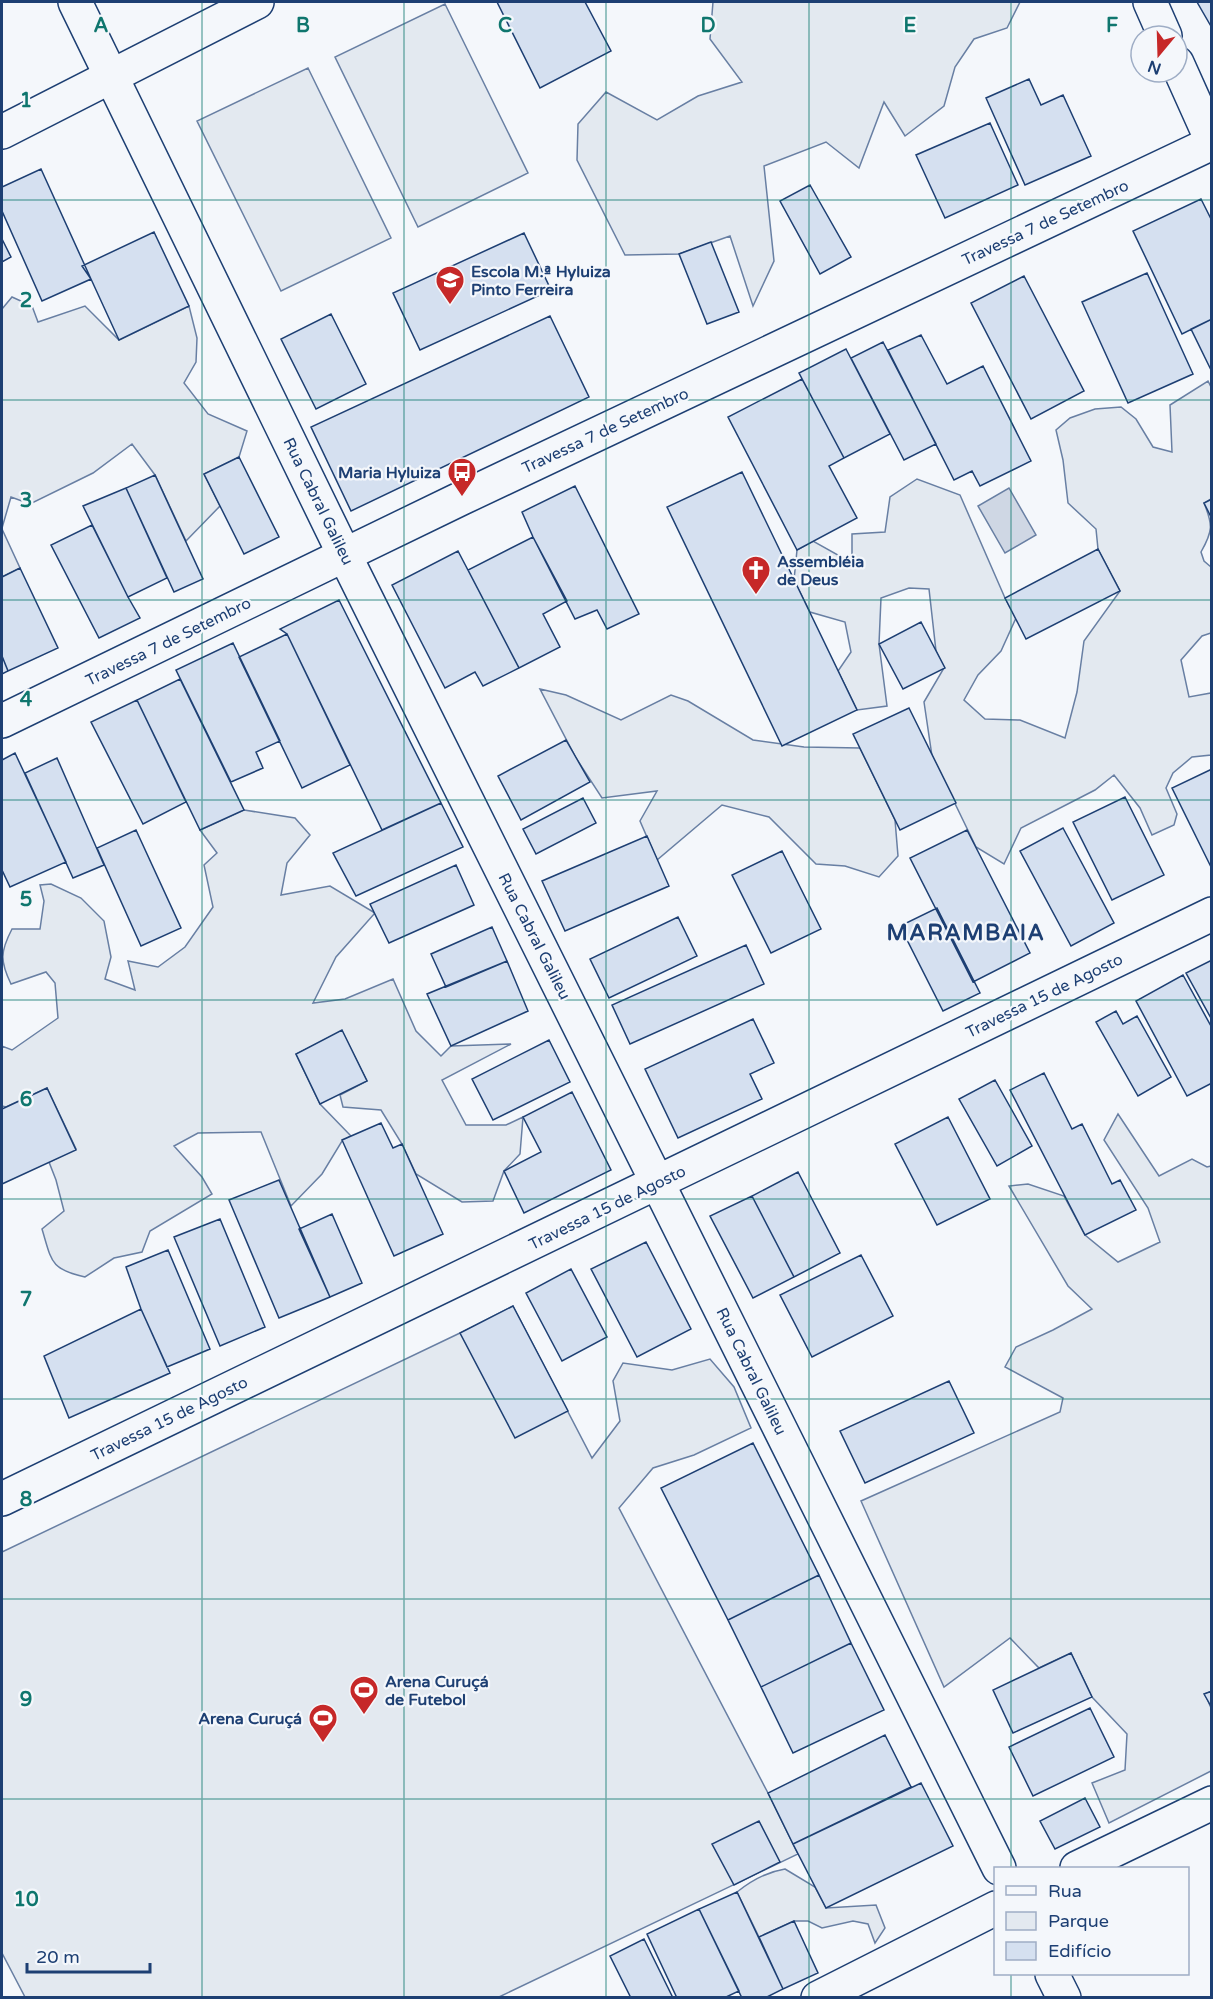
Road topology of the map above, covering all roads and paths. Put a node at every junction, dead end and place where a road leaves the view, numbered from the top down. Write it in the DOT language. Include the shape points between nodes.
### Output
graph roads {
  1 [pos="75,2"];
  2 [pos="257,2"];
  3 [pos="1150,2"];
  4 [pos="1160,24"];
  5 [pos="112,76"];
  6 [pos="1186,84"];
  7 [pos="2,132"];
  8 [pos="1212,142"];
  9 [pos="345,556"];
  10 [pos="2,722"];
  11 [pos="1212,914"];
  12 [pos="659,1182"];
  13 [pos="2,1499"];
  14 [pos="1212,1803"];
  15 [pos="998,1867"];
  16 [pos="1081,1867"];
  17 [pos="994,1909"];
  18 [pos="1052,1975"];
  19 [pos="818,1998"];
  20 [pos="1064,1998"];
  1 -- 5 [label="street, Rua Cabral Galileu"];
  2 -- 5 [label="street"];
  3 -- 4 [label="street"];
  5 -- 7 [label="street"];
  5 -- 9 [label="street, Rua Cabral Galileu"];
  6 -- 8 [label="street"];
  8 -- 9 [label="street, Travessa 7 de Setembro"];
  9 -- 10 [label="street, Travessa 7 de Setembro"];
  9 -- 12 [label="street, Rua Cabral Galileu"];
  11 -- 12 [label="street, Travessa 15 de Agosto"];
  12 -- 13 [label="street, Travessa 15 de Agosto"];
  12 -- 15 [label="street, Rua Cabral Galileu"];
  14 -- 16 [label="street"];
  17 -- 19 [label="street"];
  18 -- 20 [label="street"];
}
